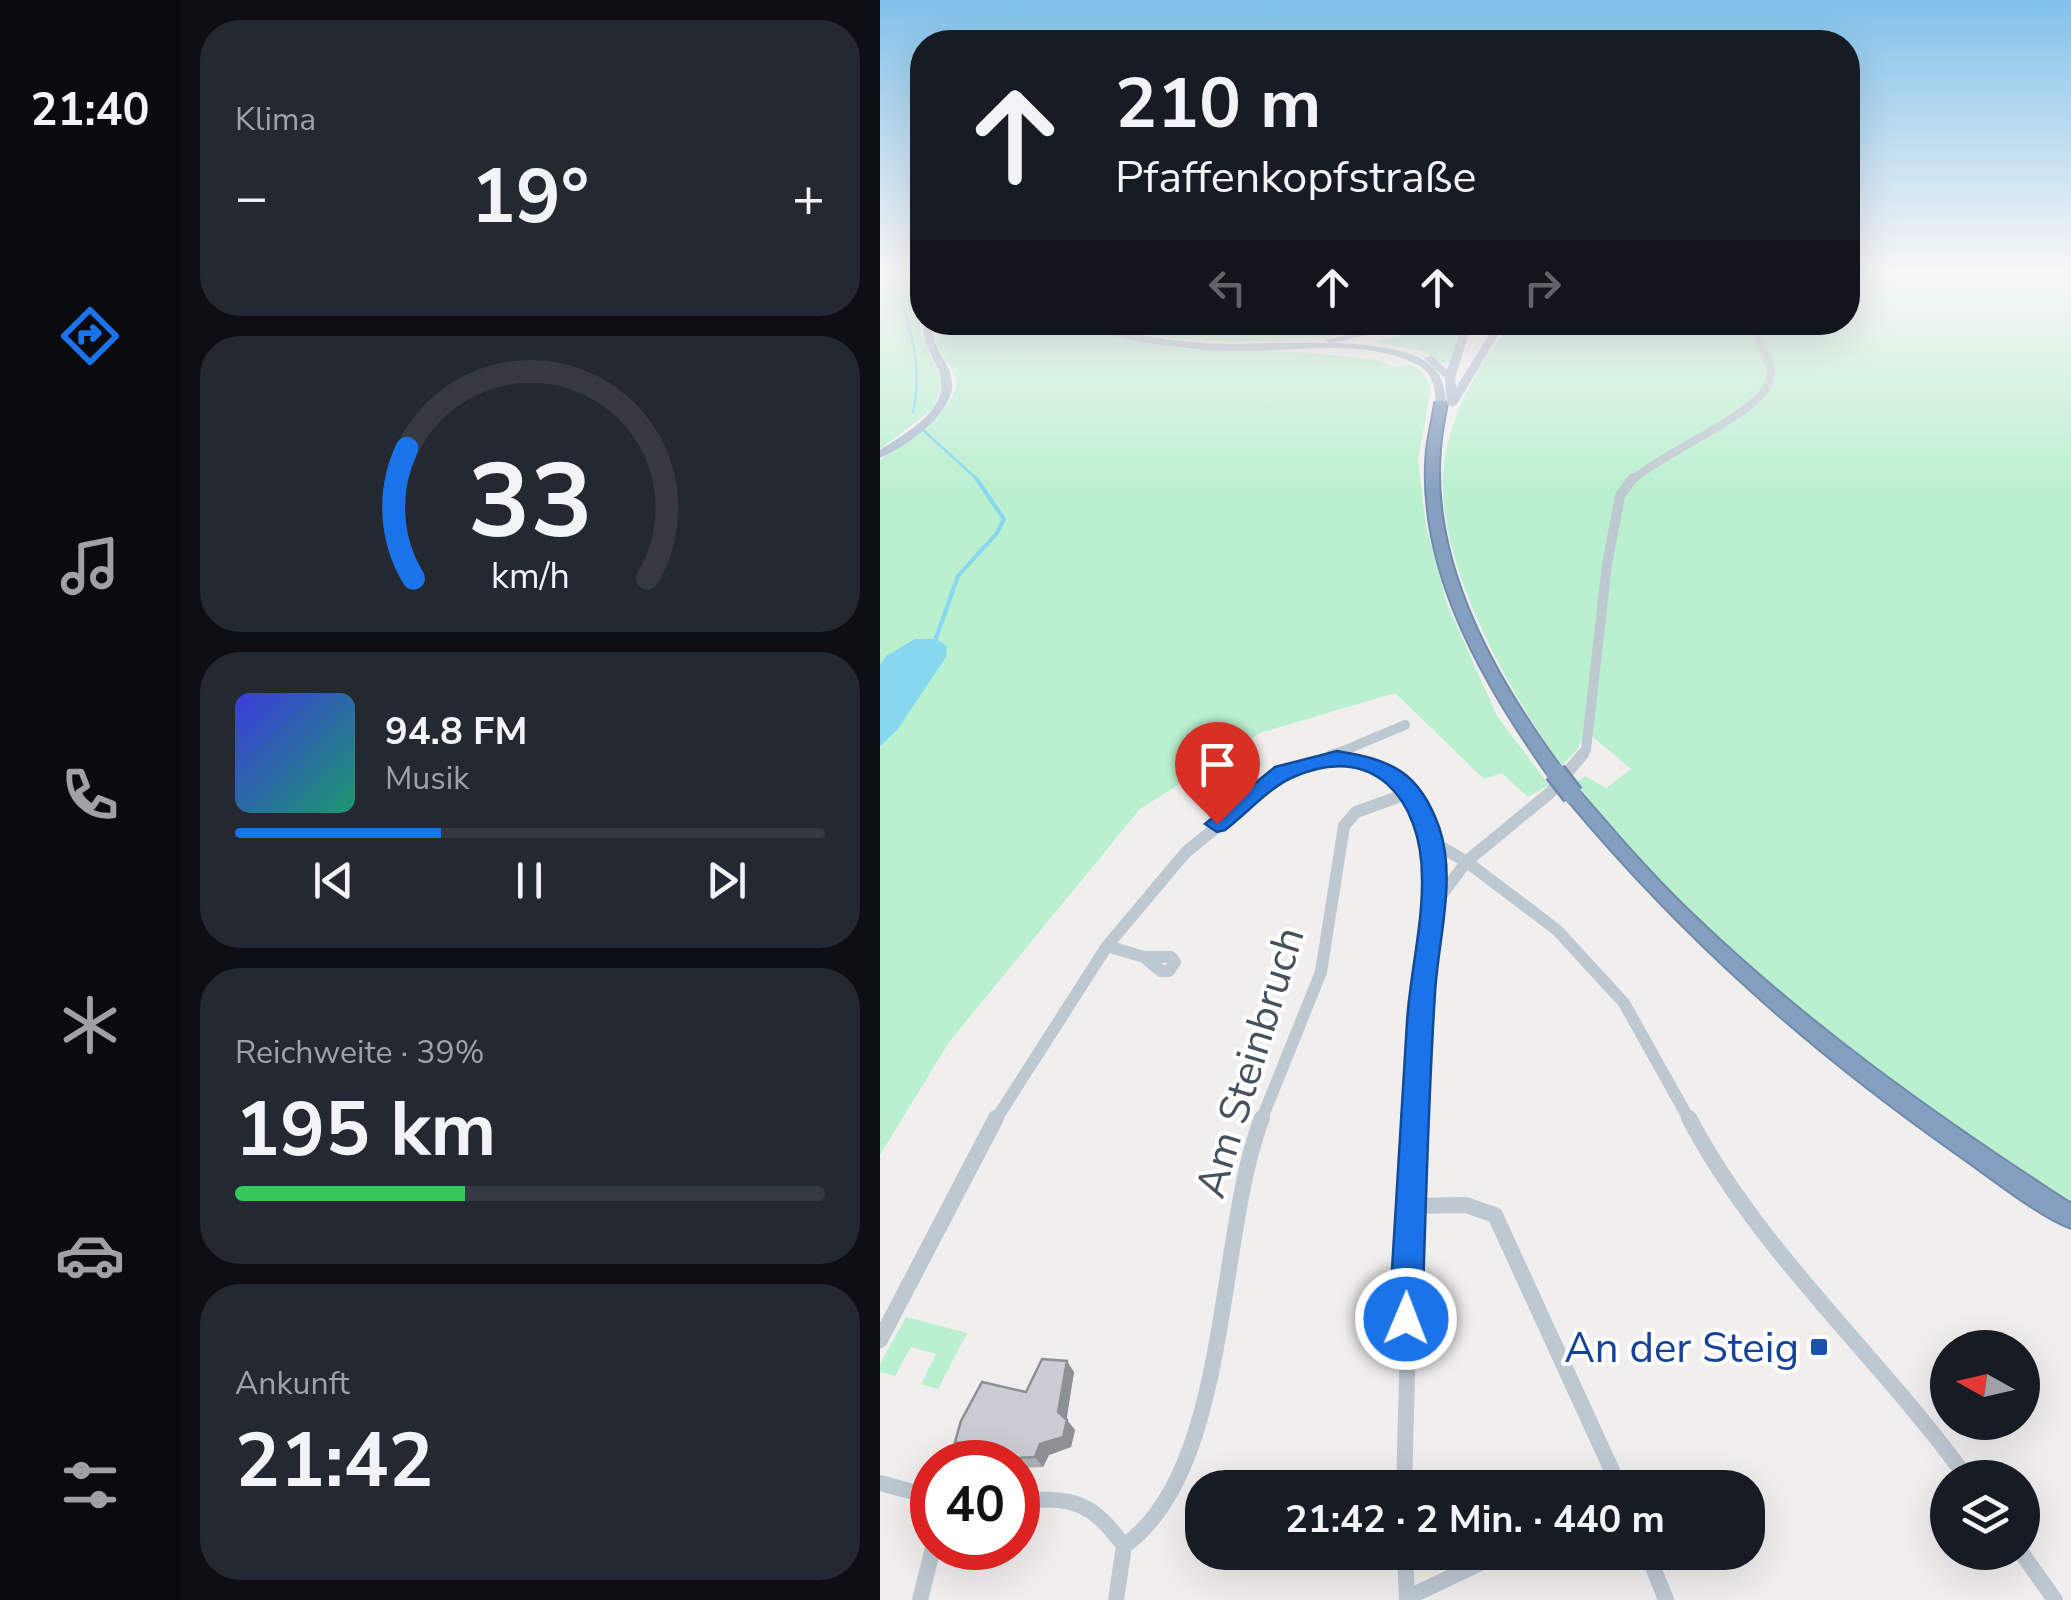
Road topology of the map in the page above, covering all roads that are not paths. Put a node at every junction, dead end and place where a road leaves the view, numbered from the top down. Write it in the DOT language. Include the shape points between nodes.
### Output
graph roads {
  1 [pos="931,345"];
  2 [pos="1195,345"];
  3 [pos="1354,345"];
  4 [pos="1363,345"];
  5 [pos="1461,345"];
  6 [pos="1487,345"];
  7 [pos="1761,345"];
  8 [pos="1328,348"];
  9 [pos="1450,378"];
  10 [pos="1447,403"];
  11 [pos="880,455"];
  12 [pos="1404,725"];
  13 [pos="1368,742"];
  14 [pos="1318,762"];
  15 [pos="1394,774"];
  16 [pos="1408,793"];
  17 [pos="1432,841"];
  18 [pos="1467,862"];
  19 [pos="1432,908"];
  20 [pos="1106,946"];
  21 [pos="1144,958"];
  22 [pos="1409,1206"];
  23 [pos="2071,1217"];
  24 [pos="880,1340"];
  25 [pos="1954,1460"];
  26 [pos="1404,1470"];
  27 [pos="1610,1470"];
  28 [pos="880,1484"];
  29 [pos="910,1491"];
  30 [pos="1040,1499"];
  31 [pos="1124,1546"];
  32 [pos="928,1570"];
  33 [pos="1406,1570"];
  34 [pos="1466,1570"];
  35 [pos="1654,1570"];
  36 [pos="2034,1570"];
  37 [pos="1407,1599"];
  38 [pos="920,1600"];
  39 [pos="1116,1600"];
  40 [pos="1666,1600"];
  41 [pos="2055,1600"];
  1 -- 11 [label="main road" via="948,392 924,423"];
  2 -- 8 [label="main road"];
  3 -- 8 [label="main road"];
  4 -- 9 [label="main road" via="1417,353"];
  5 -- 9 [label="main road"];
  6 -- 10 [label="main road"];
  7 -- 18 [label="street" via="1771,367 1764,393 1665,454 1632,480 1618,504 1586,750 1553,794"];
  8 -- 10 [label="main road" via="1420,362 1438,378"];
  9 -- 10 [label="main road"];
  10 -- 23 [label="highway, bridge" via="1435,486 1460,610 1500,693 1554,772 1698,936 1788,1013"];
  12 -- 13 [label="street"];
  13 -- 14 [label="street"];
  13 -- 15 [label="street"];
  14 -- 15 [label="street" via="1358,760"];
  14 -- 20 [label="street" via="1283,773 1217,824"];
  15 -- 16 [label="street"];
  16 -- 17 [label="street"];
  16 -- 31 [label="street, Am Steinbruch" via="1356,812 1344,826 1320,975 1241,1183 1196,1438 1177,1481"];
  17 -- 18 [label="street"];
  17 -- 19 [label="street"];
  18 -- 19 [label="street"];
  18 -- 25 [label="street" via="1557,930 1624,1004 1744,1210"];
  19 -- 22 [label="street"];
  20 -- 21 [label="street"];
  20 -- 24 [label="street" via="1001,1109"];
  22 -- 26 [label="street"];
  22 -- 27 [label="street" via="1489,1208 1495,1214"];
  28 -- 29 [label="street"];
  30 -- 31 [label="street" via="1086,1504 1102,1514"];
  31 -- 39 [label="street"];
  32 -- 38 [label="street"];
  33 -- 37 [label="street"];
  34 -- 37 [label="street"];
  35 -- 40 [label="street"];
  36 -- 41 [label="street"];
}
